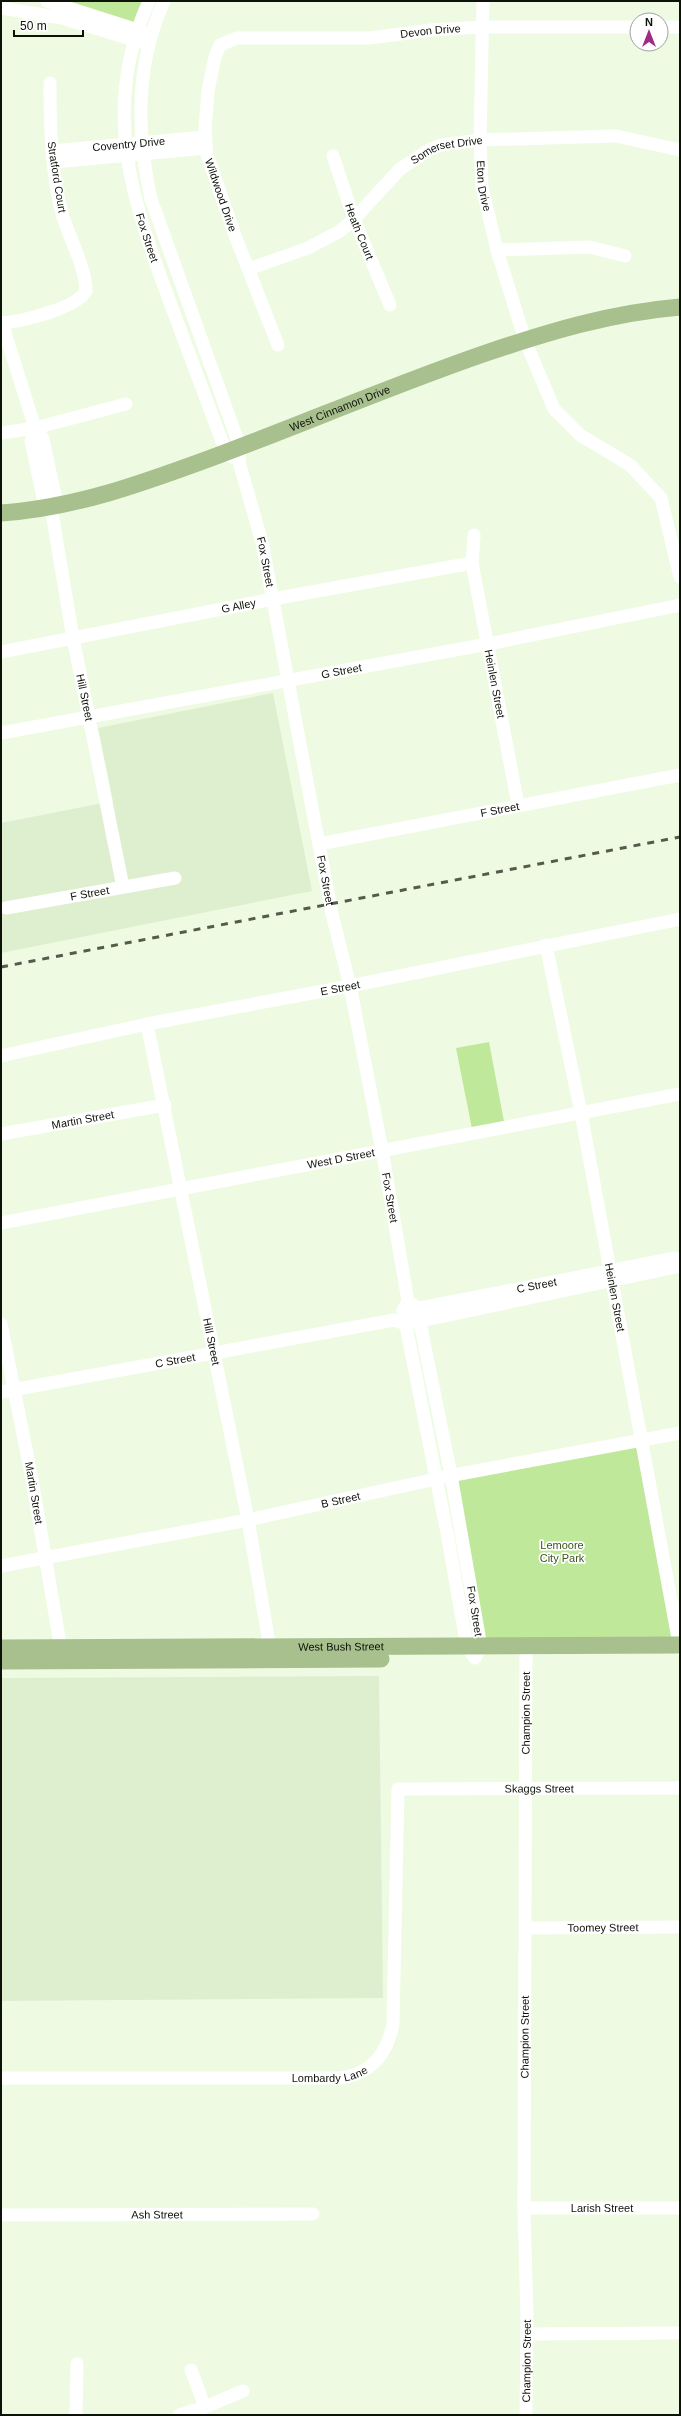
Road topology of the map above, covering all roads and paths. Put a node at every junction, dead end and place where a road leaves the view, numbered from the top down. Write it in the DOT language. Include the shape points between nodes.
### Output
graph roads {
  1 [pos="47,1"];
  2 [pos="149,1"];
  3 [pos="164,1"];
  4 [pos="483,1"];
  5 [pos="1,8"];
  6 [pos="482,27"];
  7 [pos="629,27"];
  8 [pos="669,27"];
  9 [pos="680,27"];
  10 [pos="135,35"];
  11 [pos="150,40"];
  12 [pos="225,42"];
  13 [pos="50,83"];
  14 [pos="480,140"];
  15 [pos="206,142"];
  16 [pos="141,147"];
  17 [pos="126,149"];
  18 [pos="680,150"];
  19 [pos="53,156"];
  20 [pos="334,156"];
  21 [pos="354,219"];
  22 [pos="496,250"];
  23 [pos="625,256"];
  24 [pos="250,269"];
  25 [pos="390,306"];
  26 [pos="680,307"];
  27 [pos="2,323"];
  28 [pos="525,340"];
  29 [pos="278,345"];
  30 [pos="126,404"];
  31 [pos="35,428"];
  32 [pos="1,433"];
  33 [pos="235,454"];
  34 [pos="51,507"];
  35 [pos="1,513"];
  36 [pos="474,535"];
  37 [pos="472,563"];
  38 [pos="680,577"];
  39 [pos="273,599"];
  40 [pos="680,605"];
  41 [pos="74,638"];
  42 [pos="488,644"];
  43 [pos="1,652"];
  44 [pos="288,680"];
  45 [pos="89,716"];
  46 [pos="1,733"];
  47 [pos="680,775"];
  48 [pos="518,804"];
  49 [pos="319,844"];
  50 [pos="175,878"];
  51 [pos="123,887"];
  52 [pos="6,908"];
  53 [pos="680,919"];
  54 [pos="546,946"];
  55 [pos="350,986"];
  56 [pos="147,1024"];
  57 [pos="1,1056"];
  58 [pos="680,1094"];
  59 [pos="165,1105"];
  60 [pos="581,1113"];
  61 [pos="1,1134"];
  62 [pos="382,1150"];
  63 [pos="180,1188"];
  64 [pos="1,1223"];
  65 [pos="680,1258"];
  66 [pos="680,1266"];
  67 [pos="611,1276"];
  68 [pos="408,1314"];
  69 [pos="1,1324"];
  70 [pos="213,1353"];
  71 [pos="14,1389"];
  72 [pos="1,1392"];
  73 [pos="680,1433"];
  74 [pos="640,1440"];
  75 [pos="451,1475"];
  76 [pos="436,1478"];
  77 [pos="248,1520"];
  78 [pos="45,1557"];
  79 [pos="1,1566"];
  80 [pos="1,1648"];
  81 [pos="680,1649"];
  82 [pos="474,1651"];
  83 [pos="526,1653"];
  84 [pos="62,1654"];
  85 [pos="271,1654"];
  86 [pos="1,1661"];
  87 [pos="526,1788"];
  88 [pos="680,1788"];
  89 [pos="398,1789"];
  90 [pos="680,1927"];
  91 [pos="526,1928"];
  92 [pos="1,2078"];
  93 [pos="524,2208"];
  94 [pos="680,2208"];
  95 [pos="313,2214"];
  96 [pos="1,2215"];
  97 [pos="680,2332"];
  98 [pos="527,2334"];
  99 [pos="77,2364"];
  100 [pos="191,2370"];
  101 [pos="243,2391"];
  102 [pos="205,2407"];
  103 [pos="76,2415"];
  104 [pos="182,2415"];
  105 [pos="526,2415"];
  1 -- 10 [label="street"];
  2 -- 10 [label="street, Fox Street"];
  3 -- 11 [label="street, Fox Street"];
  4 -- 6 [label="street, Eton Drive"];
  5 -- 10 [label="street" via="62,18"];
  6 -- 7 [label="street, Devon Drive"];
  6 -- 12 [label="street, Devon Drive" via="370,38 237,38"];
  6 -- 14 [label="street, Eton Drive"];
  8 -- 9 [label="street"];
  10 -- 11 [label="street"];
  10 -- 17 [label="street, Fox Street" via="124,91"];
  11 -- 16 [label="street, Fox Street" via="140,92"];
  12 -- 15 [label="street, Wildwood Drive" via="217,51 212,68"];
  13 -- 19 [label="street, Stratford Court"];
  14 -- 18 [label="street, Somerset Drive" via="616,136"];
  14 -- 21 [label="street, Somerset Drive" via="441,145 412,159 378,191"];
  14 -- 22 [label="street, Eton Drive" via="484,203"];
  15 -- 16 [label="street, Coventry Drive"];
  15 -- 24 [label="street, Wildwood Drive" via="215,181"];
  16 -- 17 [label="street, Coventry Drive"];
  16 -- 33 [label="street, Fox Street" via="151,199"];
  17 -- 19 [label="street, Coventry Drive"];
  17 -- 33 [label="street, Fox Street" via="135,201 151,254"];
  19 -- 27 [label="street, Stratford Court" via="61,210 83,272 86,291 79,300 54,310"];
  20 -- 21 [label="street, Heath Court"];
  21 -- 24 [label="street, Somerset Drive" via="336,233 308,248"];
  21 -- 25 [label="street, Heath Court"];
  22 -- 23 [label="street" via="585,247 600,248"];
  22 -- 28 [label="street, Eton Drive"];
  24 -- 29 [label="street, Wildwood Drive"];
  26 -- 28 [label="main road, West Cinnamon Drive" via="637,310"];
  27 -- 31 [label="street, Hill Street"];
  28 -- 33 [label="main road, West Cinnamon Drive" via="421,375"];
  28 -- 38 [label="street, Eton Drive" via="554,409 580,435 630,465 661,498"];
  30 -- 31 [label="street"];
  31 -- 32 [label="street"];
  31 -- 34 [label="street, Hill Street" via="43,439 55,495"];
  33 -- 34 [label="main road, West Cinnamon Drive" via="134,486"];
  33 -- 39 [label="street, Fox Street" via="262,542"];
  34 -- 35 [label="main road, West Cinnamon Drive"];
  34 -- 41 [label="street, Hill Street"];
  36 -- 37 [label="street"];
  37 -- 39 [label="street, G Alley"];
  37 -- 42 [label="street, Heinlen Street"];
  39 -- 41 [label="street, G Alley"];
  39 -- 44 [label="street, Fox Street"];
  40 -- 42 [label="street, G Street"];
  41 -- 43 [label="street, G Alley"];
  41 -- 45 [label="street, Hill Street"];
  42 -- 44 [label="street, G Street"];
  42 -- 48 [label="street, Heinlen Street"];
  44 -- 45 [label="street, G Street"];
  44 -- 49 [label="street, Fox Street"];
  45 -- 46 [label="street, G Street"];
  45 -- 51 [label="street, Hill Street"];
  47 -- 48 [label="street, F Street"];
  48 -- 49 [label="street, F Street"];
  49 -- 55 [label="street, Fox Street" via="332,914"];
  50 -- 51 [label="street, F Street"];
  51 -- 52 [label="street, F Street"];
  53 -- 54 [label="street, E Street"];
  54 -- 55 [label="street, E Street"];
  54 -- 60 [label="street, Heinlen Street"];
  55 -- 56 [label="street, E Street"];
  55 -- 62 [label="street, Fox Street"];
  56 -- 57 [label="street, E Street"];
  56 -- 59 [label="street, Hill Street"];
  58 -- 60 [label="street, West D Street"];
  59 -- 61 [label="street, Martin Street"];
  59 -- 63 [label="street, Hill Street"];
  60 -- 62 [label="street, West D Street"];
  60 -- 67 [label="street, Heinlen Street"];
  62 -- 63 [label="street, West D Street"];
  62 -- 68 [label="street, Fox Street"];
  63 -- 64 [label="street, West D Street"];
  63 -- 70 [label="street, Hill Street"];
  65 -- 67 [label="street, C Street"];
  66 -- 67 [label="street, C Street"];
  67 -- 68 [label="street, C Street"];
  67 -- 74 [label="street, Heinlen Street"];
  68 -- 70 [label="street, C Street"];
  68 -- 75 [label="street, Fox Street"];
  68 -- 76 [label="street, Fox Street"];
  69 -- 71 [label="street, Martin Street"];
  70 -- 71 [label="street, C Street"];
  70 -- 77 [label="street, Hill Street"];
  71 -- 72 [label="street, C Street"];
  71 -- 78 [label="street, Martin Street"];
  73 -- 74 [label="street, B Street"];
  74 -- 75 [label="street, B Street"];
  74 -- 81 [label="street, Heinlen Street"];
  75 -- 76 [label="street, B Street"];
  75 -- 82 [label="street, Fox Street"];
  76 -- 77 [label="street, B Street"];
  76 -- 82 [label="street, Fox Street"];
  77 -- 78 [label="street, B Street"];
  77 -- 85 [label="street, Hill Street"];
  78 -- 79 [label="street, B Street"];
  78 -- 84 [label="street, Martin Street"];
  80 -- 84 [label="main road, West Bush Street"];
  81 -- 83 [label="main road, West Bush Street"];
  82 -- 83 [label="main road, West Bush Street"];
  82 -- 85 [label="main road, West Bush Street"];
  83 -- 87 [label="street, Champion Street"];
  84 -- 85 [label="main road, West Bush Street"];
  84 -- 86 [label="main road, West Bush Street"];
  87 -- 88 [label="street, Skaggs Street"];
  87 -- 89 [label="street, Skaggs Street"];
  87 -- 91 [label="street, Champion Street"];
  89 -- 92 [label="street, Lombardy Lane" via="393,2024 390,2041 370,2068 341,2078"];
  90 -- 91 [label="street, Toomey Street"];
  91 -- 93 [label="street, Champion Street"];
  93 -- 94 [label="street, Larish Street"];
  93 -- 98 [label="street, Champion Street"];
  95 -- 96 [label="street, Ash Street"];
  97 -- 98 [label="street"];
  98 -- 105 [label="street, Champion Street"];
  99 -- 103 [label="street"];
  100 -- 102 [label="street"];
  101 -- 102 [label="street"];
  102 -- 104 [label="street"];
}
